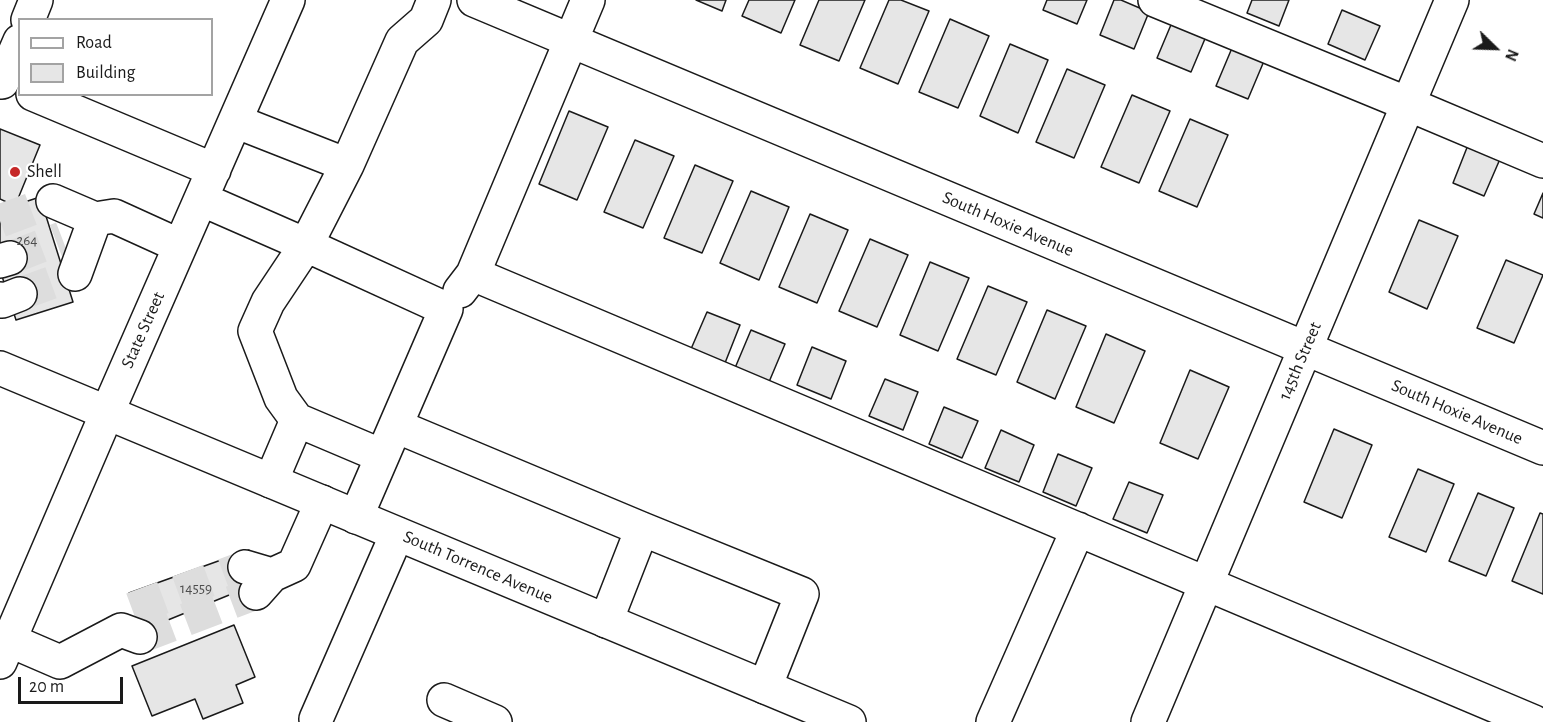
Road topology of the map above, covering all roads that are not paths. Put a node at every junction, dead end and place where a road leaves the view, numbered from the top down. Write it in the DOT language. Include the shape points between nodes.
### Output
graph roads {
  1 [pos="36,0"];
  2 [pos="288,0"];
  3 [pos="435,0"];
  4 [pos="474,0"];
  5 [pos="588,0"];
  6 [pos="1155,0"];
  7 [pos="1452,0"];
  8 [pos="29,18"];
  9 [pos="571,41"];
  10 [pos="18,48"];
  11 [pos="7,84"];
  12 [pos="37,96"];
  13 [pos="1408,104"];
  14 [pos="235,121"];
  15 [pos="1543,161"];
  16 [pos="347,165"];
  17 [pos="207,184"];
  18 [pos="53,201"];
  19 [pos="95,219"];
  20 [pos="62,238"];
  21 [pos="306,245"];
  22 [pos="180,246"];
  23 [pos="75,274"];
  24 [pos="473,274"];
  25 [pos="446,309"];
  26 [pos="1305,349"];
  27 [pos="0,368"];
  28 [pos="107,413"];
  29 [pos="297,420"];
  30 [pos="396,426"];
  31 [pos="1543,448"];
  32 [pos="382,456"];
  33 [pos="271,481"];
  34 [pos="322,502"];
  35 [pos="356,517"];
  36 [pos="642,529"];
  37 [pos="1078,529"];
  38 [pos="398,534"];
  39 [pos="258,579"];
  40 [pos="1207,583"];
  41 [pos="606,621"];
  42 [pos="131,625"];
  43 [pos="3,655"];
  44 [pos="765,687"];
  45 [pos="444,700"];
  46 [pos="316,719"];
  47 [pos="495,722"];
  48 [pos="849,722"];
  49 [pos="993,722"];
  50 [pos="1148,722"];
  51 [pos="1534,722"];
  1 -- 8 [label="street"];
  2 -- 14 [label="street, State Street"];
  3 -- 16 [label="street" via="426,20 402,40"];
  4 -- 9 [label="street, South Hoxie Avenue"];
  5 -- 9 [label="street"];
  6 -- 13 [label="street"];
  7 -- 13 [label="street, 145th Street"];
  9 -- 24 [label="street"];
  9 -- 26 [label="street, South Hoxie Avenue"];
  10 -- 11 [label="street"];
  12 -- 17 [label="street"];
  13 -- 15 [label="street"];
  13 -- 26 [label="street, 145th Street"];
  14 -- 16 [label="street"];
  14 -- 17 [label="street, State Street"];
  16 -- 21 [label="street"];
  17 -- 21 [label="street"];
  17 -- 22 [label="street, State Street"];
  18 -- 19 [label="street"];
  19 -- 20 [label="street"];
  19 -- 22 [label="street" via="114,216"];
  19 -- 23 [label="street"];
  21 -- 25 [label="street"];
  21 -- 29 [label="street" via="268,302 255,331 282,398"];
  22 -- 28 [label="street, State Street"];
  24 -- 25 [label="street"];
  24 -- 37 [label="street"];
  25 -- 30 [label="street"];
  26 -- 31 [label="street, South Hoxie Avenue"];
  26 -- 40 [label="street, 145th Street"];
  27 -- 28 [label="street, South Torrence Avenue"];
  28 -- 33 [label="street, South Torrence Avenue"];
  28 -- 43 [label="street, State Street"];
  29 -- 32 [label="street"];
  29 -- 33 [label="street"];
  30 -- 32 [label="street"];
  30 -- 36 [label="street"];
  32 -- 35 [label="street"];
  33 -- 34 [label="street, South Torrence Avenue"];
  34 -- 35 [label="street, South Torrence Avenue"];
  34 -- 39 [label="street" via="294,565"];
  35 -- 38 [label="street, South Torrence Avenue"];
  36 -- 41 [label="street"];
  36 -- 44 [label="street" via="802,594"];
  37 -- 40 [label="street"];
  37 -- 49 [label="street"];
  38 -- 41 [label="street, South Torrence Avenue"];
  38 -- 46 [label="street"];
  40 -- 50 [label="street, 145th Street"];
  40 -- 51 [label="street"];
  41 -- 44 [label="street, South Torrence Avenue"];
  42 -- 43 [label="street" via="60,662"];
  44 -- 48 [label="street, South Torrence Avenue"];
  45 -- 47 [label="street"];
}
